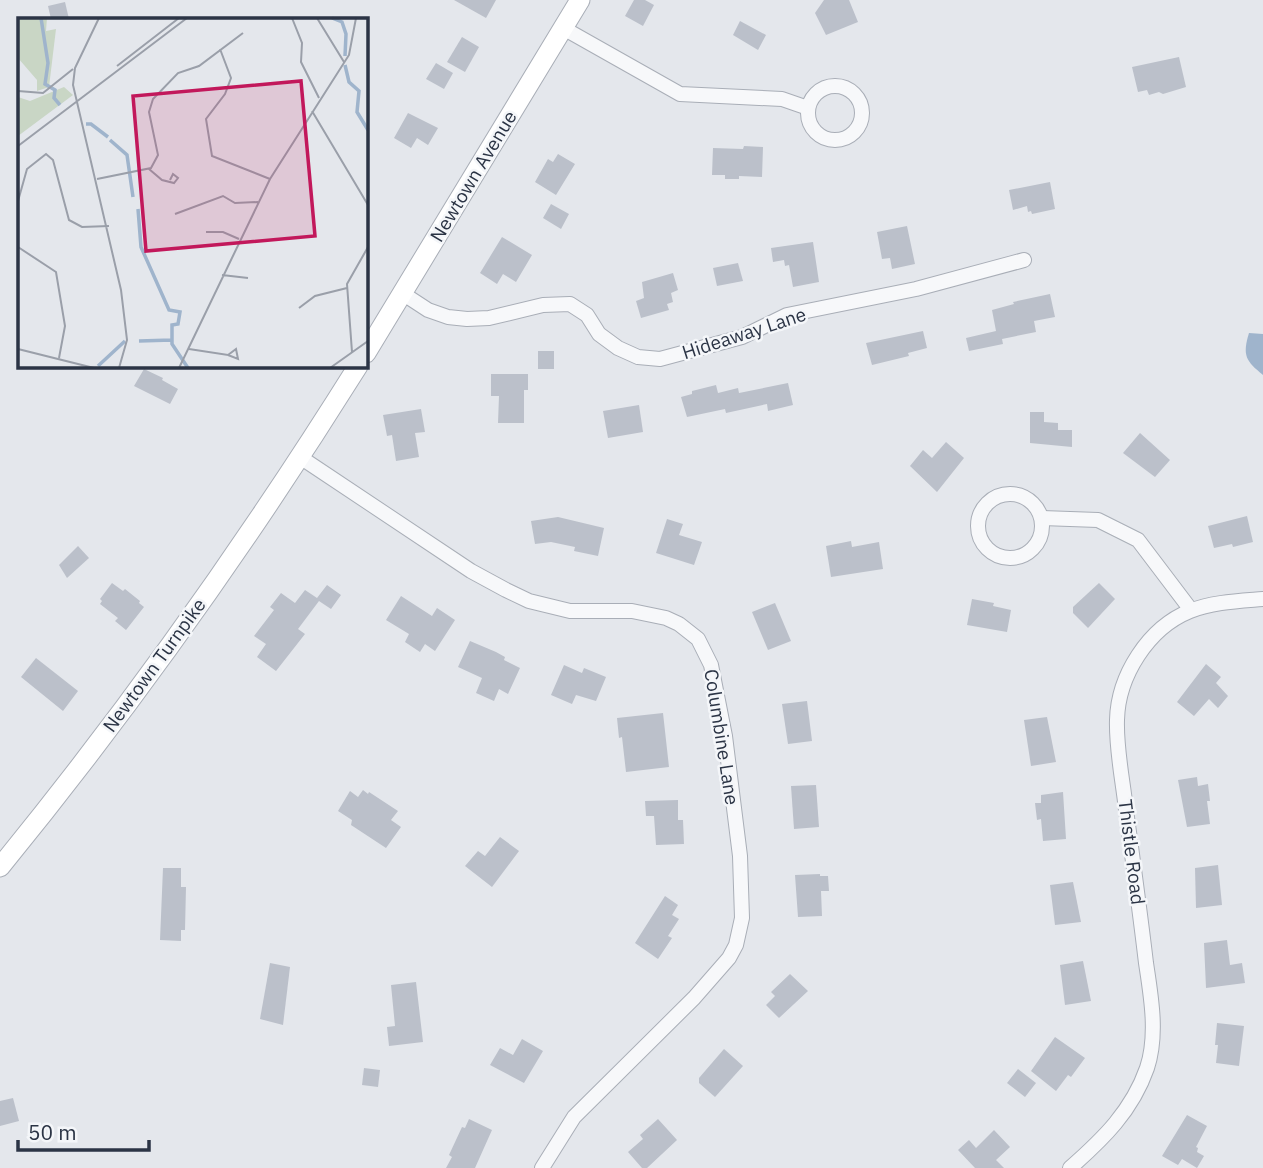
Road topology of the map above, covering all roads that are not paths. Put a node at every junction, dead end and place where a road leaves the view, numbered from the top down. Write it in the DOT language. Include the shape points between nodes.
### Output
graph roads {
  1 [pos="580,0"];
  2 [pos="563,28"];
  3 [pos="807,108"];
  4 [pos="1024,260"];
  5 [pos="402,293"];
  6 [pos="368,350"];
  7 [pos="357,368"];
  8 [pos="300,457"];
  9 [pos="1042,518"];
  10 [pos="1263,598"];
  11 [pos="1191,610"];
  12 [pos="0,867"];
  13 [pos="542,1168"];
  14 [pos="1070,1168"];
  1 -- 2 [label="street, Newtown Avenue"];
  2 -- 3 [label="street" via="680,94 782,99"];
  2 -- 5 [label="street, Newtown Avenue"];
  4 -- 5 [label="street, Hideaway Lane" via="787,316 742,337 660,359 638,357 618,348 570,304 467,319 428,310"];
  5 -- 6 [label="street, Newtown Avenue"];
  7 -- 8 [label="street"];
  8 -- 12 [label="street, Newtown Turnpike" via="142,685"];
  8 -- 13 [label="street, Columbine Lane" via="506,590 570,611 632,611 666,618 698,639 711,665 740,856 742,918 736,945 701,991 574,1117"];
  9 -- 9 [label="street" via="1042,536 1031,552 1014,559 995,556 982,543 977,525 983,507 998,495 1016,494 1033,502"];
  9 -- 11 [label="street" via="1098,520 1138,540"];
  10 -- 11 [label="street, Thistle Road"];
  11 -- 14 [label="street, Thistle Road" via="1140,652 1118,707 1118,746 1151,1006 1153,1033 1147,1067 1113,1128"];
}
